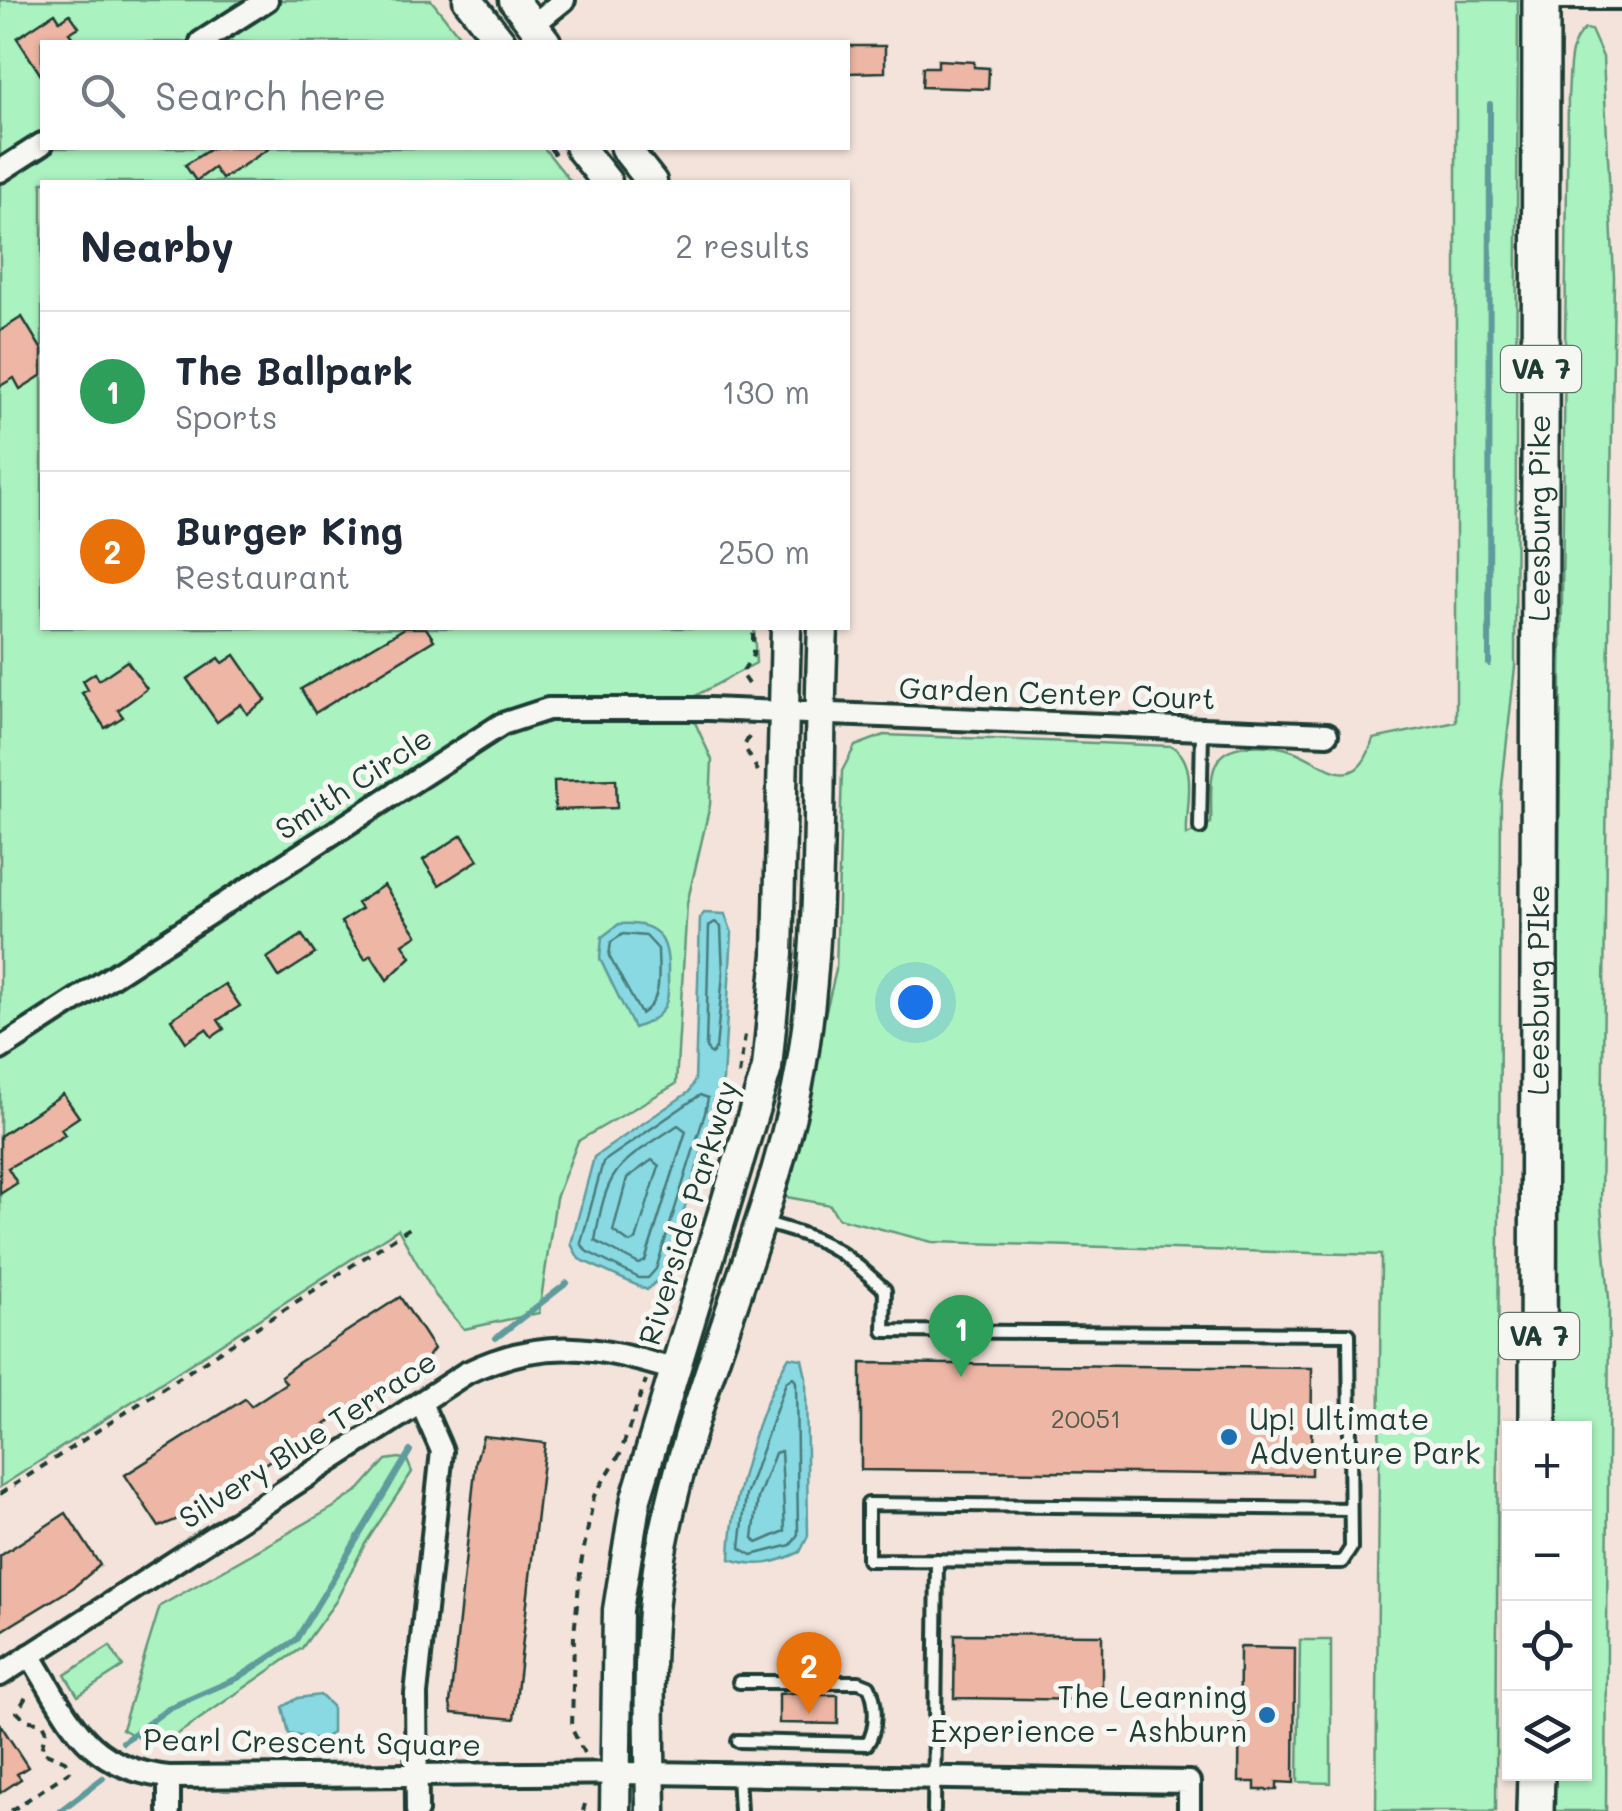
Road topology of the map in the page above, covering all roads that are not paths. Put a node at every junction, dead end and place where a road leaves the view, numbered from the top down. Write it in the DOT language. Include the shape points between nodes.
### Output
graph roads {
  1 [pos="267,0"];
  2 [pos="468,0"];
  3 [pos="514,0"];
  4 [pos="564,0"];
  5 [pos="1541,2"];
  6 [pos="1622,4"];
  7 [pos="539,34"];
  8 [pos="204,40"];
  9 [pos="499,40"];
  10 [pos="40,145"];
  11 [pos="582,150"];
  12 [pos="627,150"];
  13 [pos="0,171"];
  14 [pos="605,180"];
  15 [pos="650,180"];
  16 [pos="786,630"];
  17 [pos="823,630"];
  18 [pos="784,714"];
  19 [pos="820,715"];
  20 [pos="1202,730"];
  21 [pos="1327,734"];
  22 [pos="1542,734"];
  23 [pos="1200,828"];
  24 [pos="0,1049"];
  25 [pos="761,1222"];
  26 [pos="664,1367"];
  27 [pos="421,1403"];
  28 [pos="1538,1421"];
  29 [pos="1350,1509"];
  30 [pos="937,1560"];
  31 [pos="30,1655"];
  32 [pos="0,1674"];
  33 [pos="739,1682"];
  34 [pos="738,1741"];
  35 [pos="614,1773"];
  36 [pos="651,1773"];
  37 [pos="738,1774"];
  38 [pos="416,1776"];
  39 [pos="168,1777"];
  40 [pos="934,1780"];
  41 [pos="1536,1781"];
  42 [pos="169,1811"];
  43 [pos="418,1811"];
  44 [pos="615,1811"];
  45 [pos="651,1811"];
  46 [pos="740,1811"];
  47 [pos="934,1811"];
  48 [pos="1189,1811"];
  49 [pos="1536,1811"];
  1 -- 8 [label="street"];
  2 -- 9 [label="main road"];
  3 -- 7 [label="main road"];
  4 -- 7 [label="street"];
  5 -- 6 [label="lane"];
  5 -- 22 [label="highway, Leesburg Pike / VA 7"];
  10 -- 13 [label="street"];
  11 -- 14 [label="main road"];
  12 -- 15 [label="main road"];
  16 -- 18 [label="main road, Riverside Parkway"];
  17 -- 19 [label="main road"];
  18 -- 19 [label="street, Garden Center Court"];
  18 -- 24 [label="street, Smith Circle" via="564,708 502,724"];
  18 -- 26 [label="main road, Riverside Parkway" via="778,954 767,1068"];
  19 -- 20 [label="street, Garden Center Court"];
  19 -- 25 [label="main road" via="808,1013 790,1117"];
  20 -- 21 [label="street, Garden Center Court"];
  20 -- 23 [label="lane"];
  22 -- 28 [label="highway, Leesburg PIke / VA 7"];
  25 -- 29 [label="lane" via="824,1240 852,1259 886,1290 884,1331 1349,1334"];
  25 -- 36 [label="main road" via="662,1546 652,1632"];
  26 -- 27 [label="street, Silvery Blue Terrace" via="615,1352 522,1351 466,1373"];
  26 -- 35 [label="main road, Riverside Parkway" via="621,1580"];
  27 -- 31 [label="street, Silvery Blue Terrace"];
  27 -- 38 [label="street" via="442,1451 416,1694"];
  29 -- 30 [label="lane" via="1350,1548 1342,1562"];
  29 -- 30 [label="lane" via="868,1504 868,1560"];
  30 -- 40 [label="lane"];
  31 -- 32 [label="street, Silvery Blue Terrace"];
  31 -- 39 [label="street, Pearl Crescent Square" via="104,1759 133,1774"];
  33 -- 34 [label="lane" via="859,1682 873,1695 874,1731 868,1744"];
  35 -- 36 [label="street, Pearl Crescent Square"];
  35 -- 38 [label="street, Pearl Crescent Square"];
  35 -- 44 [label="main road, Riverside Parkway"];
  36 -- 37 [label="street, Pearl Crescent Square"];
  36 -- 45 [label="main road"];
  37 -- 40 [label="street, Pearl Crescent Square"];
  37 -- 46 [label="lane"];
  38 -- 39 [label="street, Pearl Crescent Square"];
  38 -- 43 [label="street"];
  39 -- 42 [label="street"];
  40 -- 47 [label="lane"];
  40 -- 48 [label="street, Pearl Crescent Square" via="1188,1782"];
  41 -- 49 [label="highway"];
}
